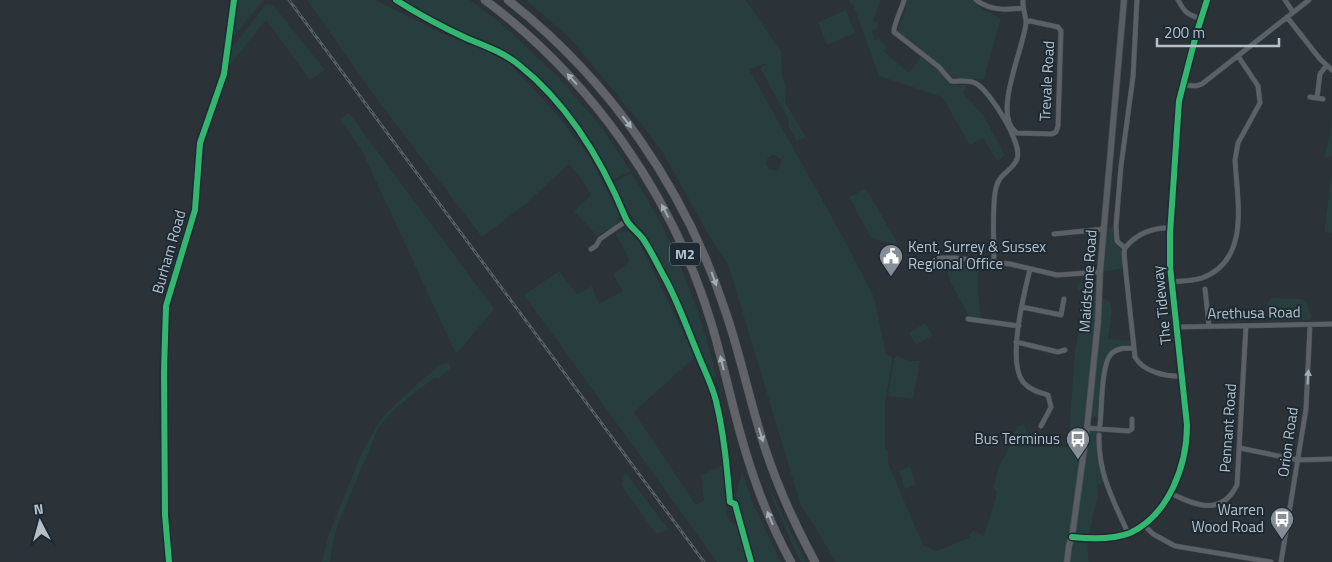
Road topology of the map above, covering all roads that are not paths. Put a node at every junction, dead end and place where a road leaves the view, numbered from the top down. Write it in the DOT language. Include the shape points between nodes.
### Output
graph roads {
  1 [pos="234,0"];
  2 [pos="396,0"];
  3 [pos="485,0"];
  4 [pos="508,0"];
  5 [pos="904,0"];
  6 [pos="976,0"];
  7 [pos="1022,0"];
  8 [pos="1124,0"];
  9 [pos="1137,0"];
  10 [pos="1178,0"];
  11 [pos="1207,0"];
  12 [pos="1284,0"];
  13 [pos="1309,0"];
  14 [pos="1023,8"];
  15 [pos="1294,12"];
  16 [pos="1287,17"];
  17 [pos="1201,19"];
  18 [pos="1026,22"];
  19 [pos="1238,56"];
  20 [pos="1326,66"];
  21 [pos="1332,70"];
  22 [pos="1183,85"];
  23 [pos="1310,97"];
  24 [pos="1170,228"];
  25 [pos="1104,229"];
  26 [pos="1054,234"];
  27 [pos="592,248"];
  28 [pos="1125,248"];
  29 [pos="940,258"];
  30 [pos="994,262"];
  31 [pos="1030,269"];
  32 [pos="1100,272"];
  33 [pos="1172,282"];
  34 [pos="1205,289"];
  35 [pos="1064,298"];
  36 [pos="1022,307"];
  37 [pos="968,319"];
  38 [pos="1332,324"];
  39 [pos="1310,325"];
  40 [pos="1019,326"];
  41 [pos="1209,326"];
  42 [pos="1246,326"];
  43 [pos="1176,327"];
  44 [pos="1016,342"];
  45 [pos="1133,348"];
  46 [pos="1065,350"];
  47 [pos="1182,376"];
  48 [pos="1132,419"];
  49 [pos="1100,425"];
  50 [pos="1041,426"];
  51 [pos="1087,428"];
  52 [pos="1099,435"];
  53 [pos="1240,448"];
  54 [pos="1332,459"];
  55 [pos="1298,460"];
  56 [pos="1170,494"];
  57 [pos="1144,525"];
  58 [pos="1128,533"];
  59 [pos="1072,537"];
  60 [pos="169,562"];
  61 [pos="791,562"];
  62 [pos="815,562"];
  63 [pos="1067,562"];
  64 [pos="1271,562"];
  65 [pos="1281,562"];
  1 -- 60 [label="street, Burham Road" via="224,74 200,143 195,210 166,306 164,515"];
  2 -- 27 [label="street" via="414,12 512,59 560,107 595,157 626,222 600,238"];
  61 -- 3 [label="highway, M2, one-way" via="760,494 708,313 667,215 620,139 580,88 534,41"];
  4 -- 62 [label="highway, M2, one-way" via="597,84 635,133 676,197 703,251 726,311 774,475"];
  5 -- 30 [label="street" via="893,32 939,67 951,81 970,81 982,87 1004,116 1018,149 1017,161 1000,176 995,192"];
  6 -- 14 [label="street" via="995,9"];
  7 -- 14 [label="street, Trevale Road"];
  8 -- 25 [label="street, Maidstone Road"];
  9 -- 28 [label="street, Maidstone Road" via="1133,77 1116,226 1117,241"];
  10 -- 17 [label="street" via="1188,15"];
  11 -- 17 [label="street, The Tideway"];
  12 -- 15 [label="street"];
  13 -- 15 [label="street"];
  14 -- 18 [label="street, Trevale Road"];
  15 -- 16 [label="street"];
  16 -- 19 [label="street"];
  16 -- 20 [label="street"];
  17 -- 22 [label="street, The Tideway"];
  18 -- 18 [label="street, Trevale Road" via="1006,111 1017,133 1052,134 1058,126 1062,31 1058,27"];
  19 -- 22 [label="street" via="1200,85"];
  19 -- 33 [label="street" via="1258,86 1260,103 1236,150 1236,243 1230,256 1215,271 1202,278"];
  20 -- 21 [label="street"];
  20 -- 23 [label="street" via="1320,74 1320,98"];
  22 -- 24 [label="street, The Tideway" via="1178,108"];
  24 -- 28 [label="street" via="1155,228"];
  24 -- 33 [label="street, The Tideway"];
  25 -- 26 [label="street"];
  25 -- 32 [label="street, Maidstone Road"];
  28 -- 45 [label="street, Maidstone Road"];
  29 -- 30 [label="street"];
  30 -- 31 [label="street"];
  31 -- 32 [label="street" via="1057,275"];
  31 -- 36 [label="street"];
  32 -- 51 [label="street, Maidstone Road"];
  33 -- 43 [label="street, The Tideway"];
  34 -- 41 [label="street"];
  35 -- 36 [label="street" via="1061,315"];
  36 -- 40 [label="street"];
  37 -- 40 [label="street"];
  38 -- 39 [label="street, Arethusa Road"];
  39 -- 42 [label="street, Arethusa Road"];
  55 -- 39 [label="street, Orion Road, one-way" via="1306,409"];
  40 -- 44 [label="street"];
  41 -- 42 [label="street, Arethusa Road"];
  41 -- 43 [label="street, Arethusa Road"];
  42 -- 53 [label="street, Pennant Road"];
  43 -- 47 [label="street, The Tideway"];
  44 -- 46 [label="street" via="1058,352"];
  44 -- 50 [label="street" via="1017,370 1022,381 1029,388 1048,395 1050,401 1051,407"];
  45 -- 47 [label="street" via="1142,365 1166,376"];
  45 -- 49 [label="street" via="1116,350 1108,358"];
  47 -- 56 [label="street, The Tideway" via="1187,437 1181,469"];
  48 -- 51 [label="street" via="1129,431"];
  51 -- 59 [label="street, Maidstone Road"];
  52 -- 58 [label="street" via="1105,482"];
  53 -- 55 [label="street"];
  53 -- 56 [label="street, Pennant Road" via="1234,491 1223,501 1207,507"];
  54 -- 55 [label="street"];
  55 -- 65 [label="street, Orion Road"];
  56 -- 57 [label="street, The Tideway"];
  57 -- 58 [label="street, The Tideway"];
  57 -- 64 [label="street" via="1172,545"];
  58 -- 59 [label="street, The Tideway" via="1103,538"];
  59 -- 63 [label="street, Maidstone Road"];
}
